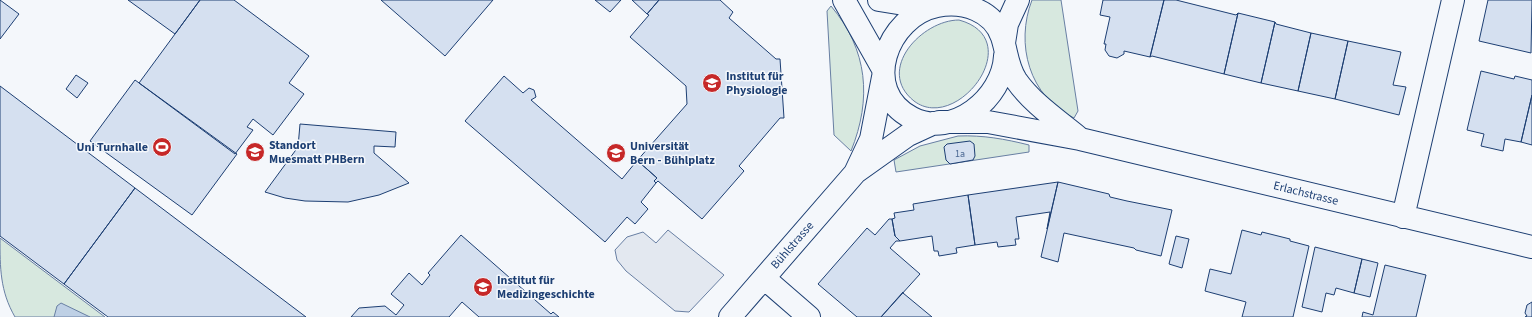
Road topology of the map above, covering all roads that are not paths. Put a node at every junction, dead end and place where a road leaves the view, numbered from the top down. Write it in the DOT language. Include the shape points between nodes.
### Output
graph roads {
  1 [pos="844,0"];
  2 [pos="879,0"];
  3 [pos="1018,0"];
  4 [pos="1453,0"];
  5 [pos="952,4"];
  6 [pos="1005,50"];
  7 [pos="883,72"];
  8 [pos="936,122"];
  9 [pos="1080,139"];
  10 [pos="855,172"];
  11 [pos="1403,217"];
  12 [pos="1532,247"];
  13 [pos="764,278"];
  14 [pos="730,317"];
  15 [pos="809,317"];
  1 -- 7 [label="street"];
  2 -- 5 [label="street" via="910,5"];
  3 -- 6 [label="street" via="1007,24"];
  4 -- 11 [label="street"];
  5 -- 6 [label="street" via="969,6 988,17 998,27"];
  5 -- 7 [label="street" via="918,15 900,29 886,52"];
  6 -- 8 [label="street" via="1003,70 987,99 967,114"];
  6 -- 9 [label="street, Erlachstrasse" via="1010,70 1035,103"];
  7 -- 8 [label="street" via="885,87 892,100 905,114 914,119"];
  7 -- 10 [label="street, Bühlstrasse" via="871,139"];
  8 -- 9 [label="street, Erlachstrasse" via="988,122"];
  8 -- 10 [label="street, Bühlstrasse" via="911,134"];
  9 -- 11 [label="street, Erlachstrasse"];
  10 -- 13 [label="street, Bühlstrasse"];
  11 -- 12 [label="street, Erlachstrasse"];
  13 -- 14 [label="street, Bühlstrasse"];
  13 -- 15 [label="street"];
}
